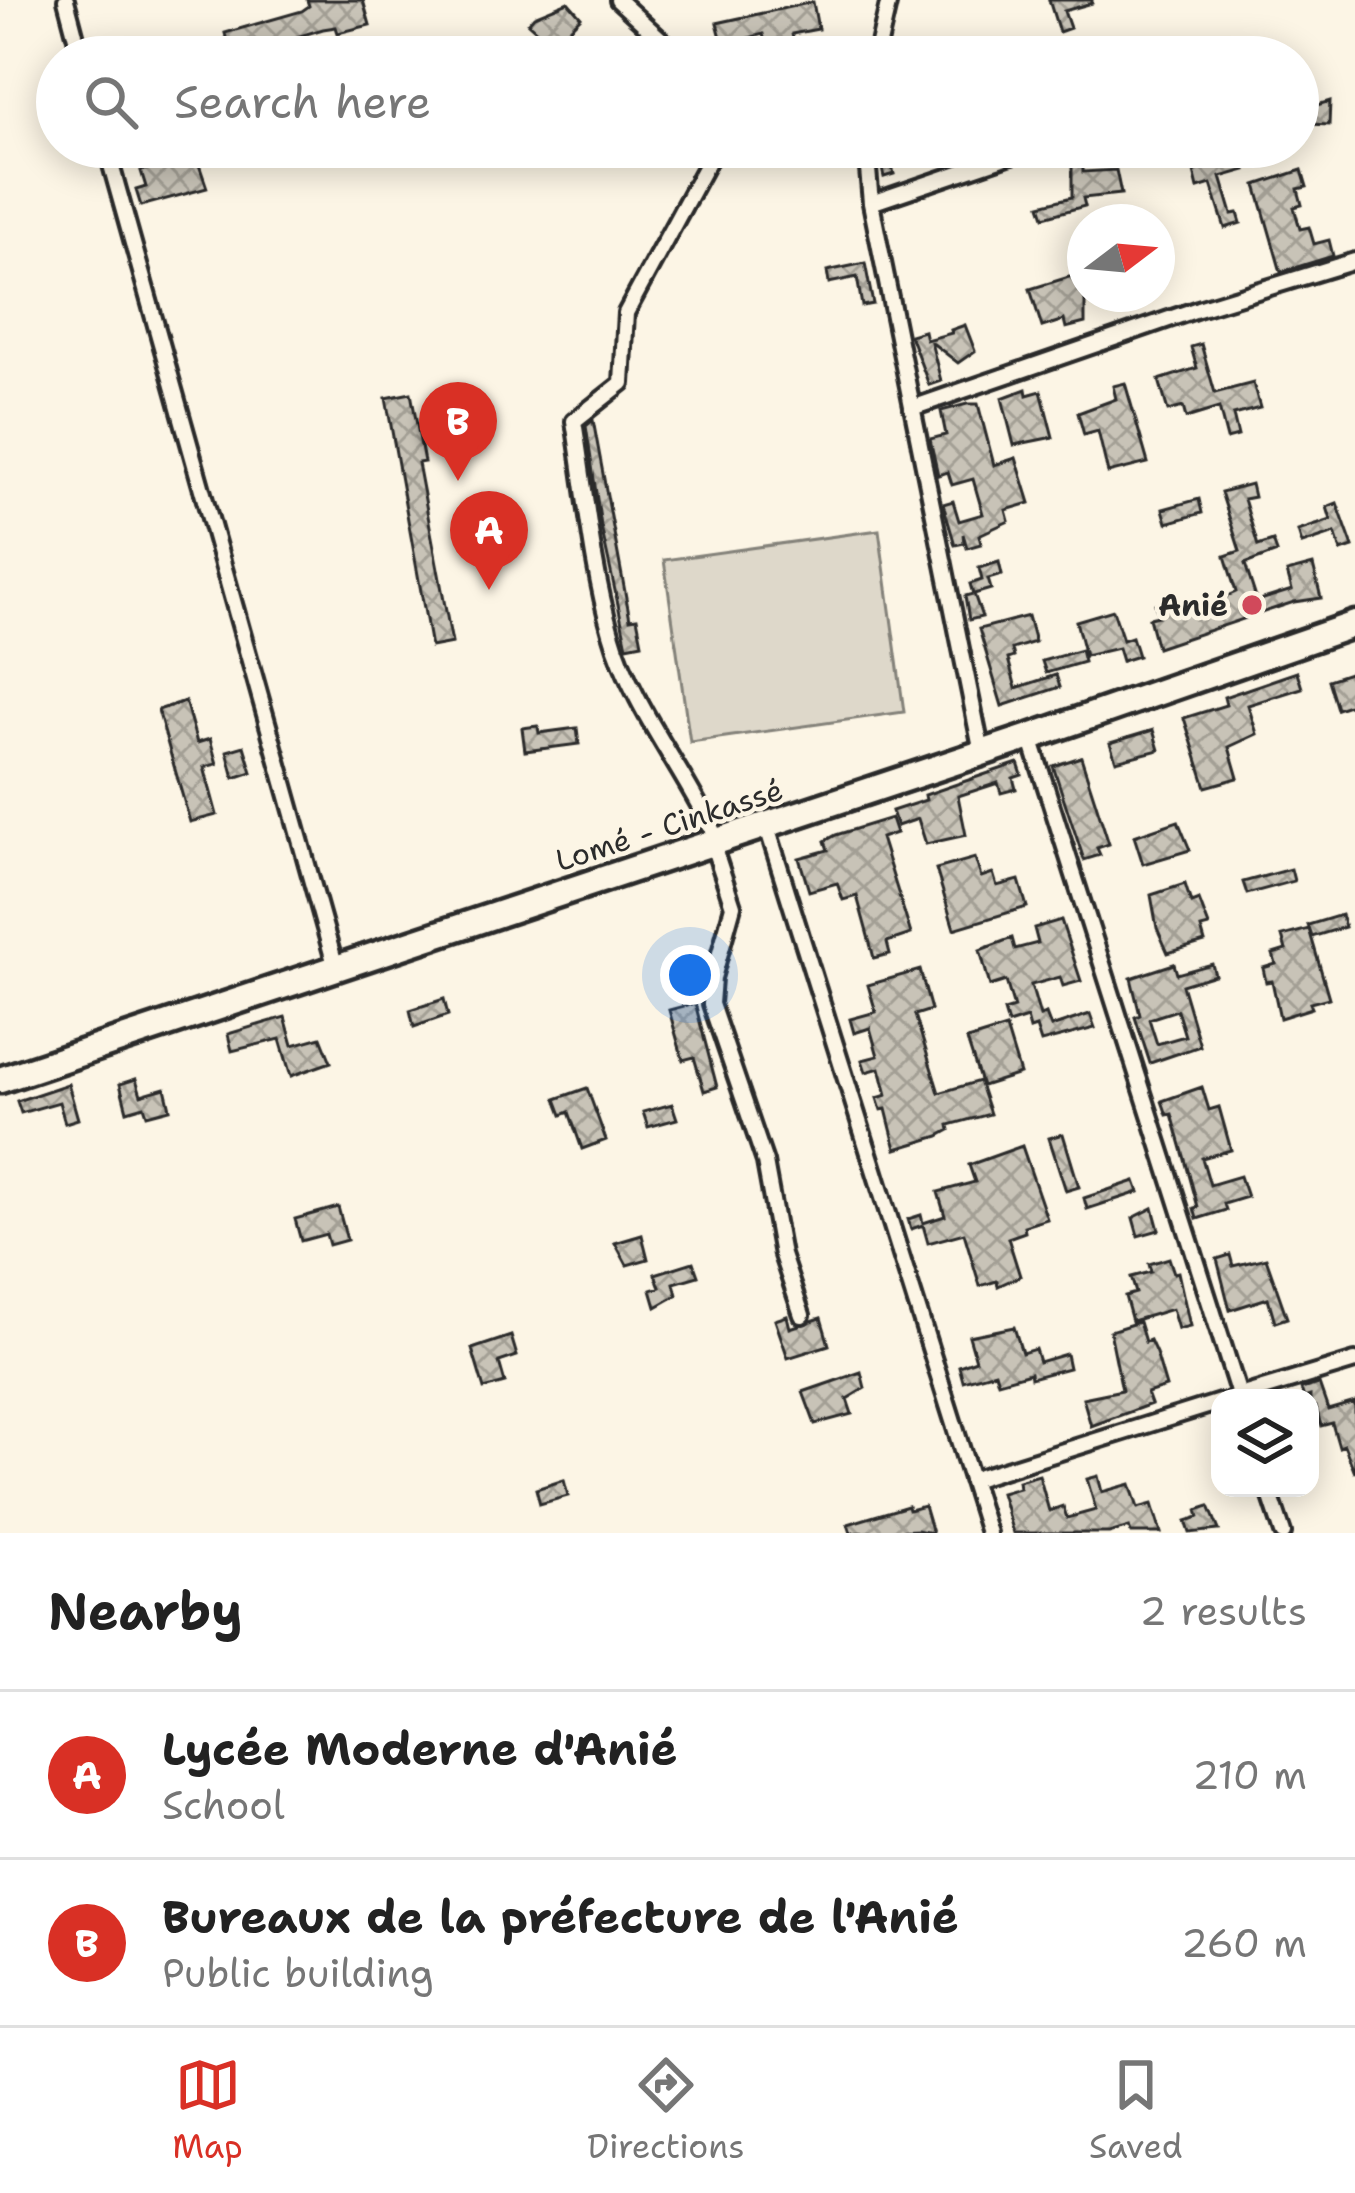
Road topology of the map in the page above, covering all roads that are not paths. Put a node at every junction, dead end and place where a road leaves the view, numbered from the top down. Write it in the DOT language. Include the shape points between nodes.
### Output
graph roads {
  1 [pos="66,0"];
  2 [pos="619,0"];
  3 [pos="889,0"];
  4 [pos="75,36"];
  5 [pos="658,36"];
  6 [pos="881,36"];
  7 [pos="112,168"];
  8 [pos="705,168"];
  9 [pos="868,168"];
  10 [pos="974,168"];
  11 [pos="871,203"];
  12 [pos="1355,261"];
  13 [pos="912,407"];
  14 [pos="1355,624"];
  15 [pos="1030,737"];
  16 [pos="982,753"];
  17 [pos="766,824"];
  18 [pos="715,841"];
  19 [pos="336,968"];
  20 [pos="0,1080"];
  21 [pos="802,1315"];
  22 [pos="1355,1361"];
  23 [pos="1234,1389"];
  24 [pos="1263,1389"];
  25 [pos="1211,1405"];
  26 [pos="971,1480"];
  27 [pos="1271,1497"];
  28 [pos="988,1533"];
  29 [pos="1283,1533"];
  1 -- 4 [label="street"];
  2 -- 5 [label="street"];
  3 -- 6 [label="street"];
  7 -- 19 [label="street"];
  8 -- 18 [label="street" via="626,314 622,383 574,421 611,634"];
  9 -- 11 [label="street"];
  10 -- 11 [label="street"];
  11 -- 13 [label="street"];
  12 -- 13 [label="street"];
  13 -- 16 [label="street"];
  14 -- 15 [label="highway, Lomé - Cinkassé"];
  15 -- 16 [label="highway, Lomé - Cinkassé"];
  15 -- 23 [label="street"];
  16 -- 17 [label="highway, Lomé - Cinkassé"];
  17 -- 18 [label="highway, Lomé - Cinkassé"];
  17 -- 26 [label="street"];
  18 -- 19 [label="highway, Lomé - Cinkassé"];
  18 -- 21 [label="street" via="733,906 711,1004 765,1162"];
  19 -- 20 [label="highway, Lomé - Cinkassé"];
  22 -- 24 [label="street"];
  25 -- 26 [label="street"];
  26 -- 28 [label="street"];
  27 -- 29 [label="street"];
}
